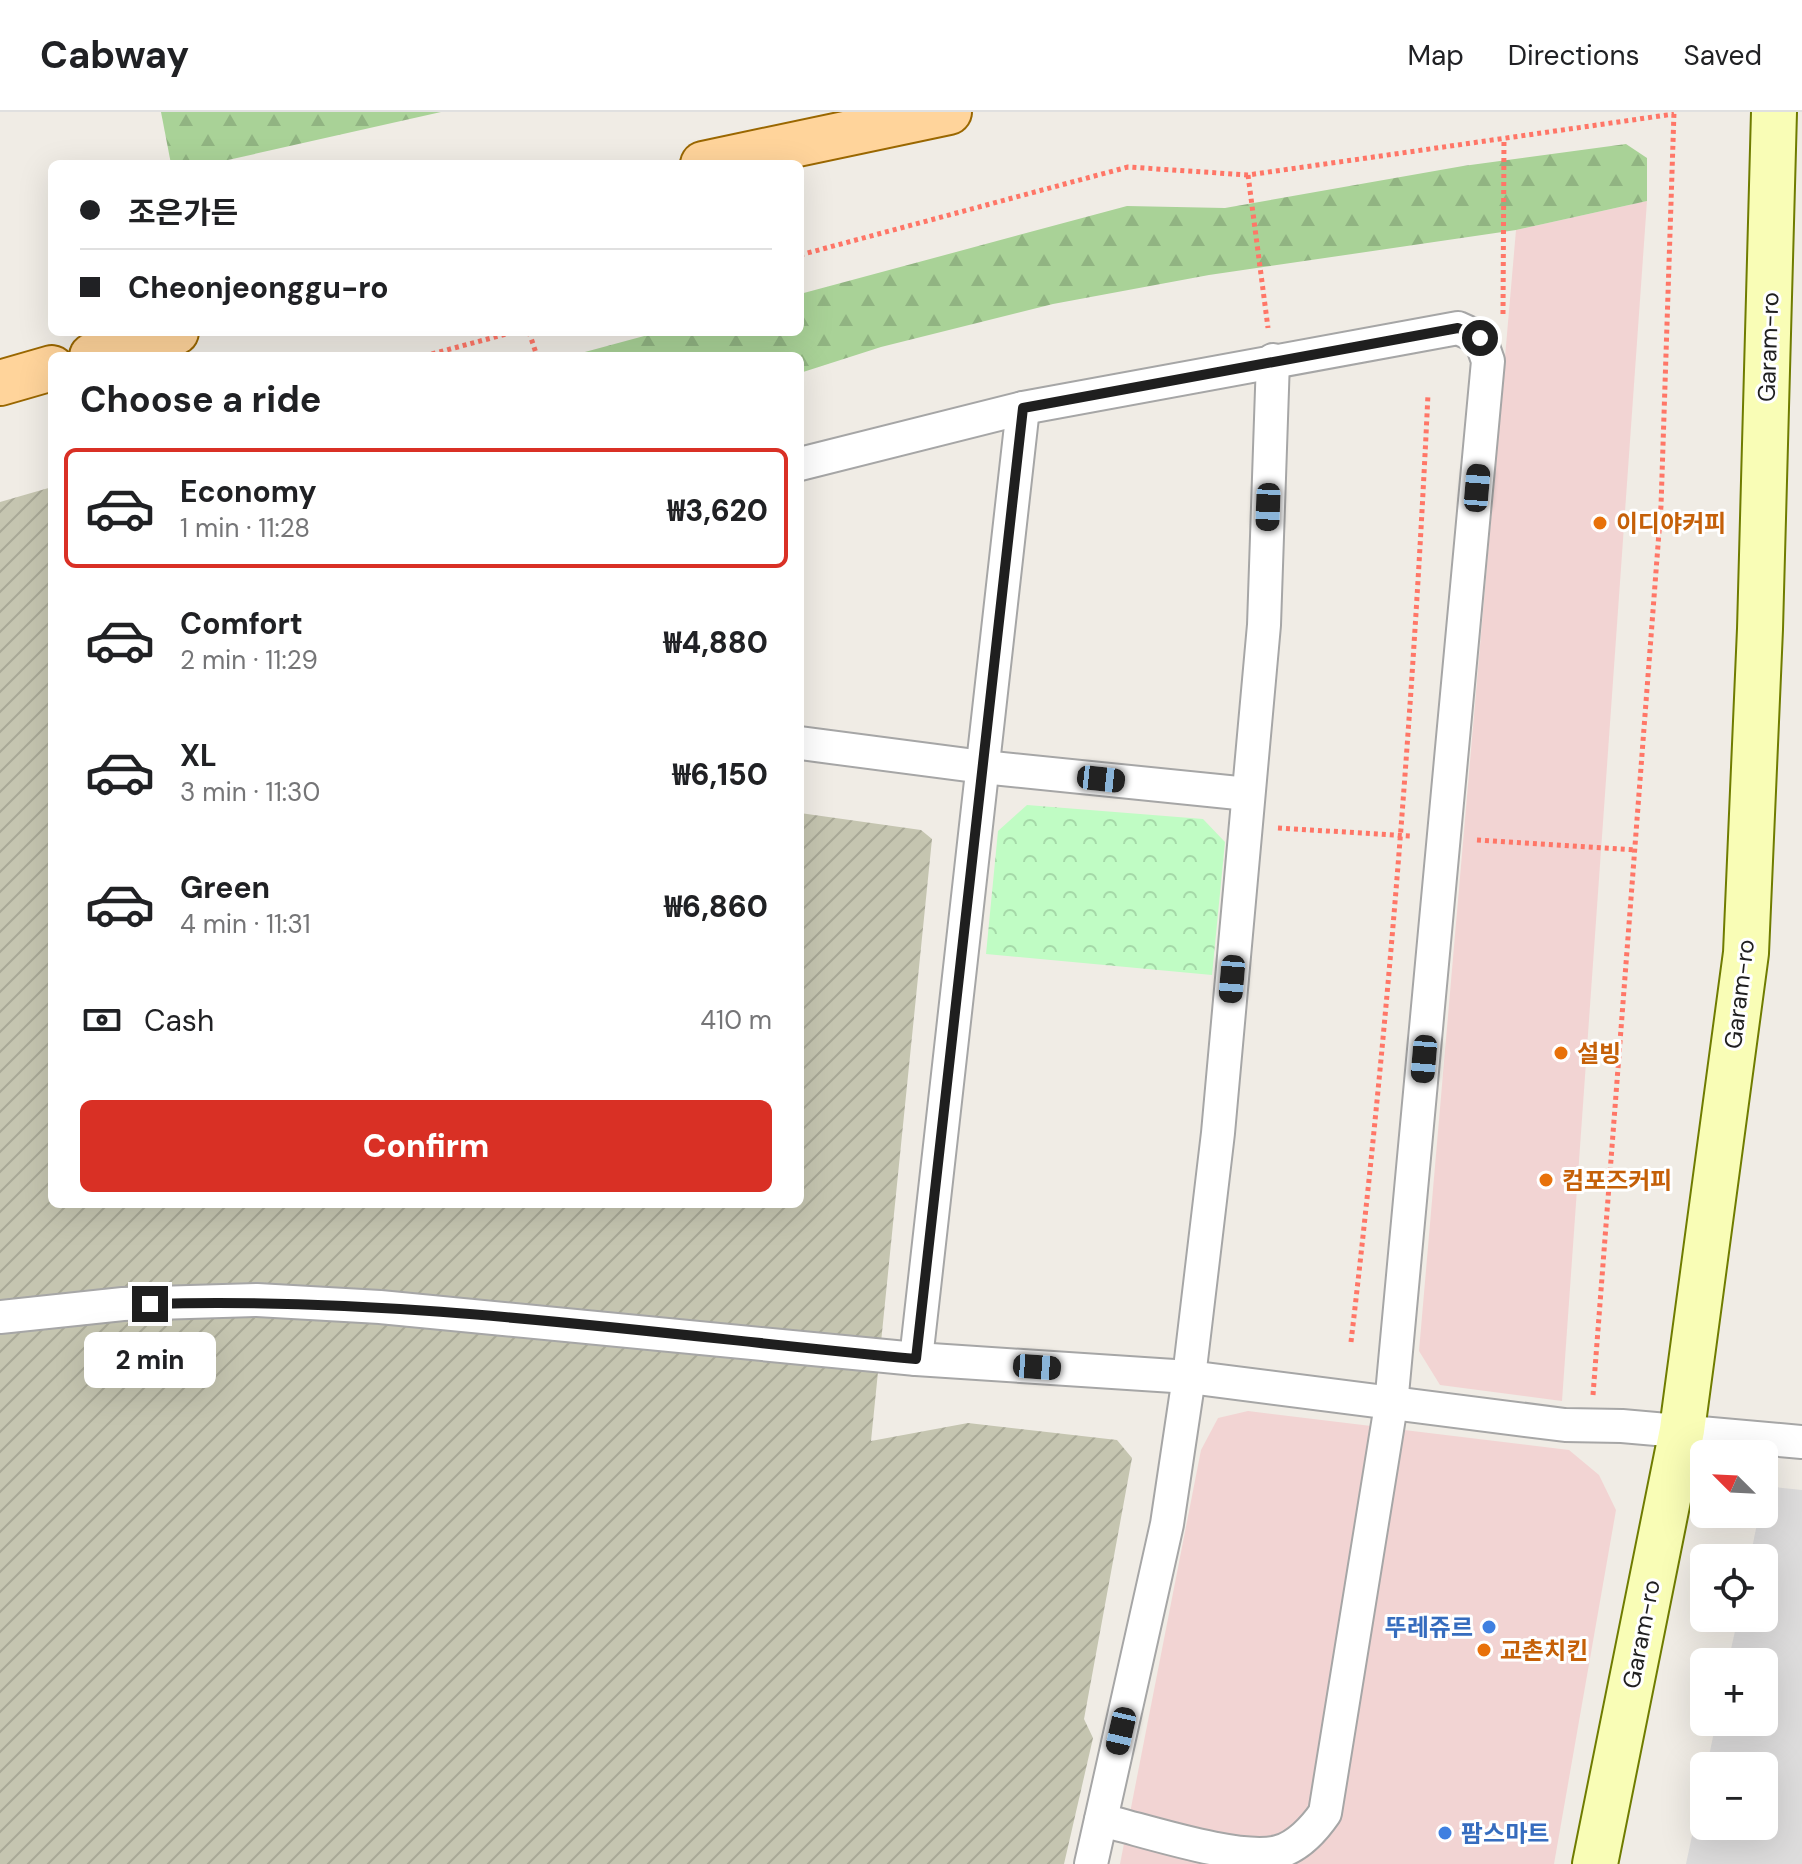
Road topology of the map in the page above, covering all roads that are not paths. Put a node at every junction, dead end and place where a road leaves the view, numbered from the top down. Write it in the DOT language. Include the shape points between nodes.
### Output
graph roads {
  1 [pos="949,112"];
  2 [pos="1774,112"];
  3 [pos="722,160"];
  4 [pos="162,336"];
  5 [pos="106,352"];
  6 [pos="1273,360"];
  7 [pos="48,369"];
  8 [pos="0,383"];
  9 [pos="1023,408"];
  10 [pos="804,463"];
  11 [pos="804,744"];
  12 [pos="983,767"];
  13 [pos="1247,810"];
  14 [pos="0,1317"];
  15 [pos="916,1359"];
  16 [pos="1189,1377"];
  17 [pos="1391,1405"];
  18 [pos="1682,1430"];
  19 [pos="1802,1442"];
  20 [pos="1101,1820"];
  21 [pos="1091,1864"];
  22 [pos="1595,1864"];
  1 -- 3 [label="main road"];
  2 -- 18 [label="street, Garam-ro" via="1746,953"];
  4 -- 5 [label="main road"];
  6 -- 9 [label="street"];
  6 -- 13 [label="street" via="1264,625"];
  6 -- 17 [label="street" via="1458,328 1480,338 1488,361"];
  7 -- 8 [label="main road"];
  9 -- 10 [label="street"];
  9 -- 12 [label="street"];
  11 -- 12 [label="street"];
  12 -- 13 [label="street"];
  12 -- 15 [label="street"];
  13 -- 16 [label="street" via="1218,1133"];
  14 -- 15 [label="street" via="123,1304 257,1300 396,1308"];
  15 -- 16 [label="street"];
  16 -- 17 [label="street"];
  16 -- 20 [label="street" via="1167,1524"];
  17 -- 18 [label="street" via="1565,1425"];
  17 -- 20 [label="street" via="1325,1813 1313,1831 1280,1852 1250,1854"];
  18 -- 19 [label="street"];
  18 -- 22 [label="street, Garam-ro"];
  20 -- 21 [label="street"];
}
